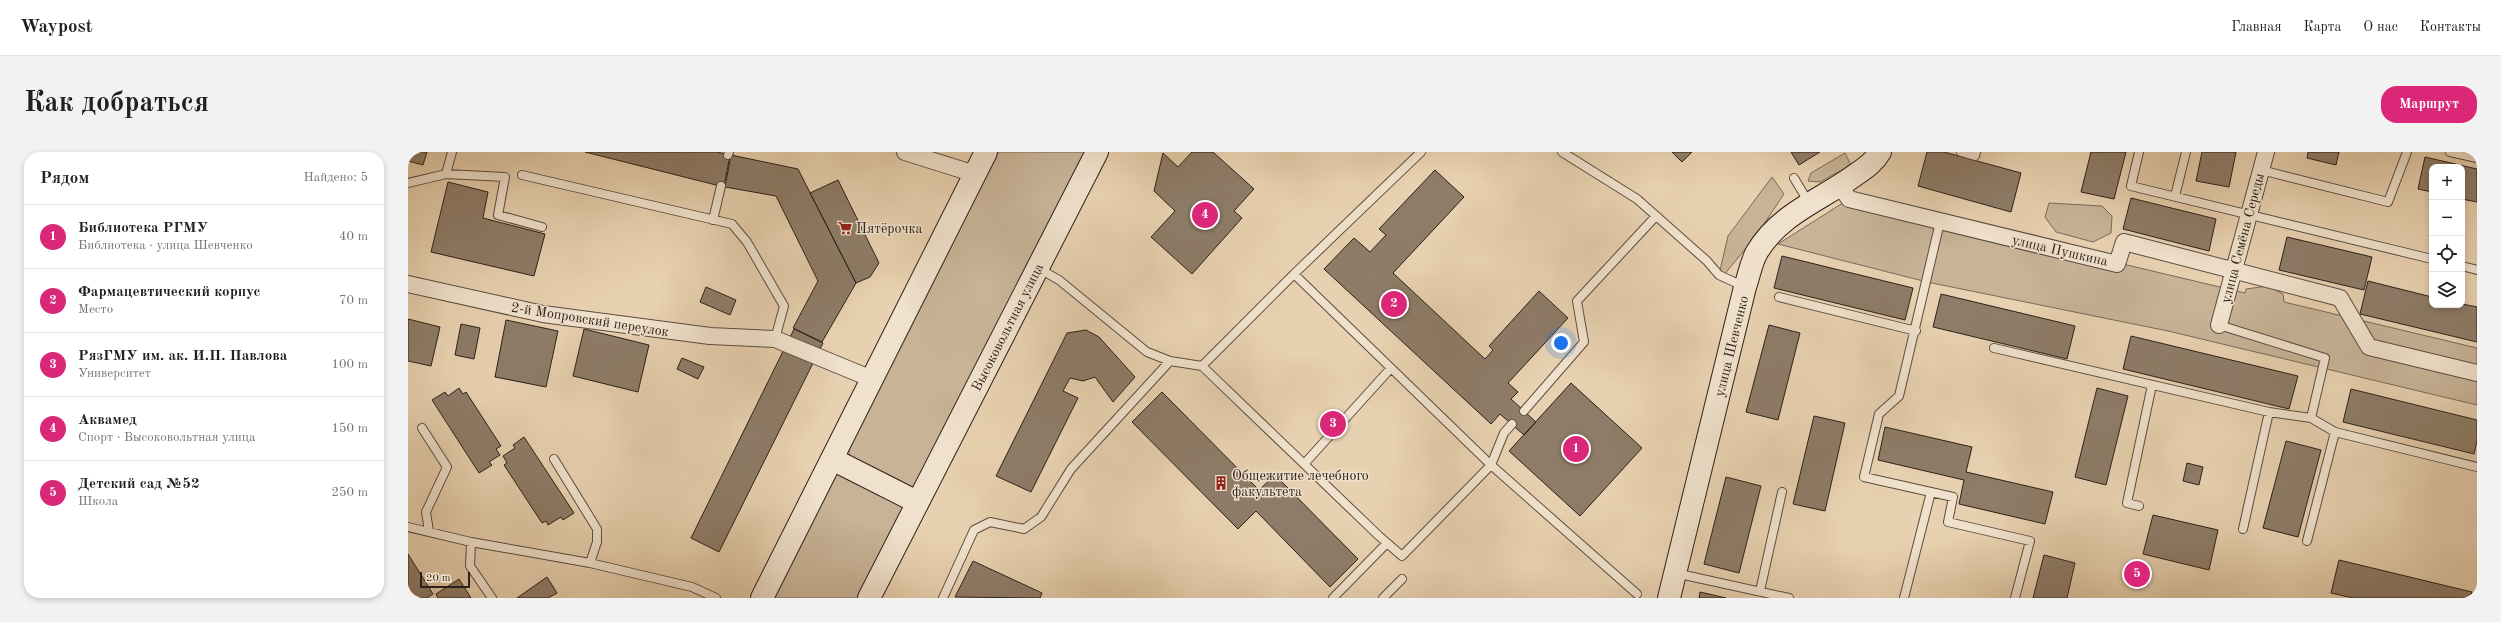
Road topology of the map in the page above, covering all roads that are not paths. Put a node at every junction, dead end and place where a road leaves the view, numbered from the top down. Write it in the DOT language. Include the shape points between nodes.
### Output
graph roads {
  1 [pos="452,152"];
  2 [pos="905,152"];
  3 [pos="986,152"];
  4 [pos="1097,152"];
  5 [pos="1421,152"];
  6 [pos="1562,152"];
  7 [pos="1880,152"];
  8 [pos="1961,152"];
  9 [pos="1976,152"];
  10 [pos="2139,152"];
  11 [pos="2186,152"];
  12 [pos="2266,152"];
  13 [pos="2407,152"];
  14 [pos="2450,152"];
  15 [pos="2477,158"];
  16 [pos="2261,170"];
  17 [pos="446,174"];
  18 [pos="975,174"];
  19 [pos="522,175"];
  20 [pos="1794,178"];
  21 [pos="408,183"];
  22 [pos="721,186"];
  23 [pos="1840,186"];
  24 [pos="2175,196"];
  25 [pos="1809,203"];
  26 [pos="2249,214"];
  27 [pos="1656,216"];
  28 [pos="712,220"];
  29 [pos="1940,222"];
  30 [pos="542,227"];
  31 [pos="2429,258"];
  32 [pos="2465,267"];
  33 [pos="1038,268"];
  34 [pos="2234,269"];
  35 [pos="2477,270"];
  36 [pos="1294,274"];
  37 [pos="408,284"];
  38 [pos="1745,287"];
  39 [pos="1779,297"];
  40 [pos="2219,325"];
  41 [pos="1916,331"];
  42 [pos="775,339"];
  43 [pos="1994,348"];
  44 [pos="1170,361"];
  45 [pos="1202,366"];
  46 [pos="1390,368"];
  47 [pos="2477,373"];
  48 [pos="872,379"];
  49 [pos="2152,385"];
  50 [pos="1524,411"];
  51 [pos="2269,412"];
  52 [pos="2311,418"];
  53 [pos="1512,424"];
  54 [pos="422,428"];
  55 [pos="2335,432"];
  56 [pos="554,459"];
  57 [pos="832,459"];
  58 [pos="1305,463"];
  59 [pos="1491,465"];
  60 [pos="2477,467"];
  61 [pos="1782,492"];
  62 [pos="1931,492"];
  63 [pos="918,502"];
  64 [pos="2139,506"];
  65 [pos="408,527"];
  66 [pos="2243,529"];
  67 [pos="429,531"];
  68 [pos="2307,541"];
  69 [pos="471,542"];
  70 [pos="1386,543"];
  71 [pos="590,563"];
  72 [pos="1675,573"];
  73 [pos="1402,578"];
  74 [pos="1760,592"];
  75 [pos="1637,594"];
  76 [pos="492,598"];
  77 [pos="716,598"];
  78 [pos="762,598"];
  79 [pos="869,598"];
  80 [pos="943,598"];
  81 [pos="1334,598"];
  82 [pos="1383,598"];
  83 [pos="1670,598"];
  84 [pos="1789,598"];
  85 [pos="1904,598"];
  86 [pos="2015,598"];
  1 -- 17 [label="lane"];
  2 -- 18 [label="street"];
  3 -- 18 [label="street"];
  4 -- 33 [label="street, Высоковольтная улица"];
  5 -- 36 [label="lane"];
  6 -- 27 [label="lane" via="1637,199"];
  7 -- 23 [label="street, улица Шевченко" via="1876,160"];
  8 -- 9 [label="lane" via="1975,156"];
  10 -- 24 [label="lane" via="2131,186"];
  11 -- 24 [label="lane"];
  12 -- 16 [label="street, улица Семёна Середы"];
  13 -- 16 [label="lane" via="2388,202"];
  14 -- 15 [label="lane"];
  16 -- 26 [label="street, улица Семёна Середы"];
  17 -- 21 [label="lane"];
  17 -- 30 [label="lane" via="505,177 498,215"];
  18 -- 48 [label="street"];
  19 -- 28 [label="lane"];
  20 -- 25 [label="lane"];
  22 -- 28 [label="lane"];
  23 -- 25 [label="street, улица Шевченко"];
  23 -- 29 [label="street, улица Пушкина" via="1849,199"];
  24 -- 26 [label="lane"];
  25 -- 38 [label="street, улица Шевченко" via="1775,228 1756,252"];
  26 -- 31 [label="lane"];
  26 -- 34 [label="street, улица Семёна Середы"];
  27 -- 38 [label="lane" via="1707,260 1719,275"];
  27 -- 50 [label="lane" via="1577,301 1584,342"];
  28 -- 42 [label="lane" via="732,224 739,232 784,306"];
  29 -- 34 [label="street, улица Пушкина" via="2117,264 2124,242"];
  29 -- 41 [label="lane"];
  32 -- 35 [label="lane"];
  33 -- 44 [label="lane" via="1059,280 1147,352"];
  33 -- 63 [label="street, Высоковольтная улица"];
  34 -- 40 [label="street, улица Семёна Середы"];
  34 -- 47 [label="street, улица Пушкина" via="2340,298 2370,347"];
  36 -- 45 [label="lane"];
  36 -- 46 [label="lane"];
  37 -- 42 [label="street, 2-й Мопровский переулок" via="543,314 710,336"];
  38 -- 72 [label="street, улица Шевченко"];
  39 -- 41 [label="lane"];
  40 -- 52 [label="lane" via="2325,358"];
  41 -- 62 [label="lane" via="1899,396 1879,414 1864,477"];
  42 -- 48 [label="street, 2-й Мопровский переулок"];
  43 -- 49 [label="lane"];
  44 -- 45 [label="lane"];
  44 -- 80 [label="lane" via="1071,469 1041,517 1024,530 990,522 974,530"];
  45 -- 58 [label="lane"];
  46 -- 58 [label="lane"];
  46 -- 59 [label="lane"];
  48 -- 57 [label="street"];
  49 -- 51 [label="lane"];
  49 -- 64 [label="lane" via="2127,503"];
  51 -- 52 [label="lane"];
  51 -- 66 [label="lane"];
  52 -- 55 [label="lane"];
  53 -- 59 [label="lane" via="1504,433"];
  54 -- 67 [label="lane" via="447,467 426,512"];
  55 -- 60 [label="lane"];
  55 -- 68 [label="lane"];
  56 -- 71 [label="lane" via="597,529 597,542"];
  57 -- 63 [label="street"];
  57 -- 78 [label="street"];
  58 -- 70 [label="lane"];
  59 -- 70 [label="lane" via="1402,556"];
  59 -- 75 [label="lane"];
  61 -- 74 [label="lane"];
  62 -- 85 [label="lane"];
  62 -- 86 [label="lane" via="1953,497 1948,522 2030,541"];
  63 -- 79 [label="street, Высоковольтная улица"];
  65 -- 67 [label="lane"];
  67 -- 69 [label="lane"];
  69 -- 71 [label="lane"];
  69 -- 76 [label="lane" via="470,566"];
  70 -- 81 [label="lane"];
  71 -- 77 [label="lane" via="692,588"];
  72 -- 74 [label="lane"];
  72 -- 83 [label="street, улица Шевченко"];
  73 -- 82 [label="lane"];
  74 -- 84 [label="lane"];
}
